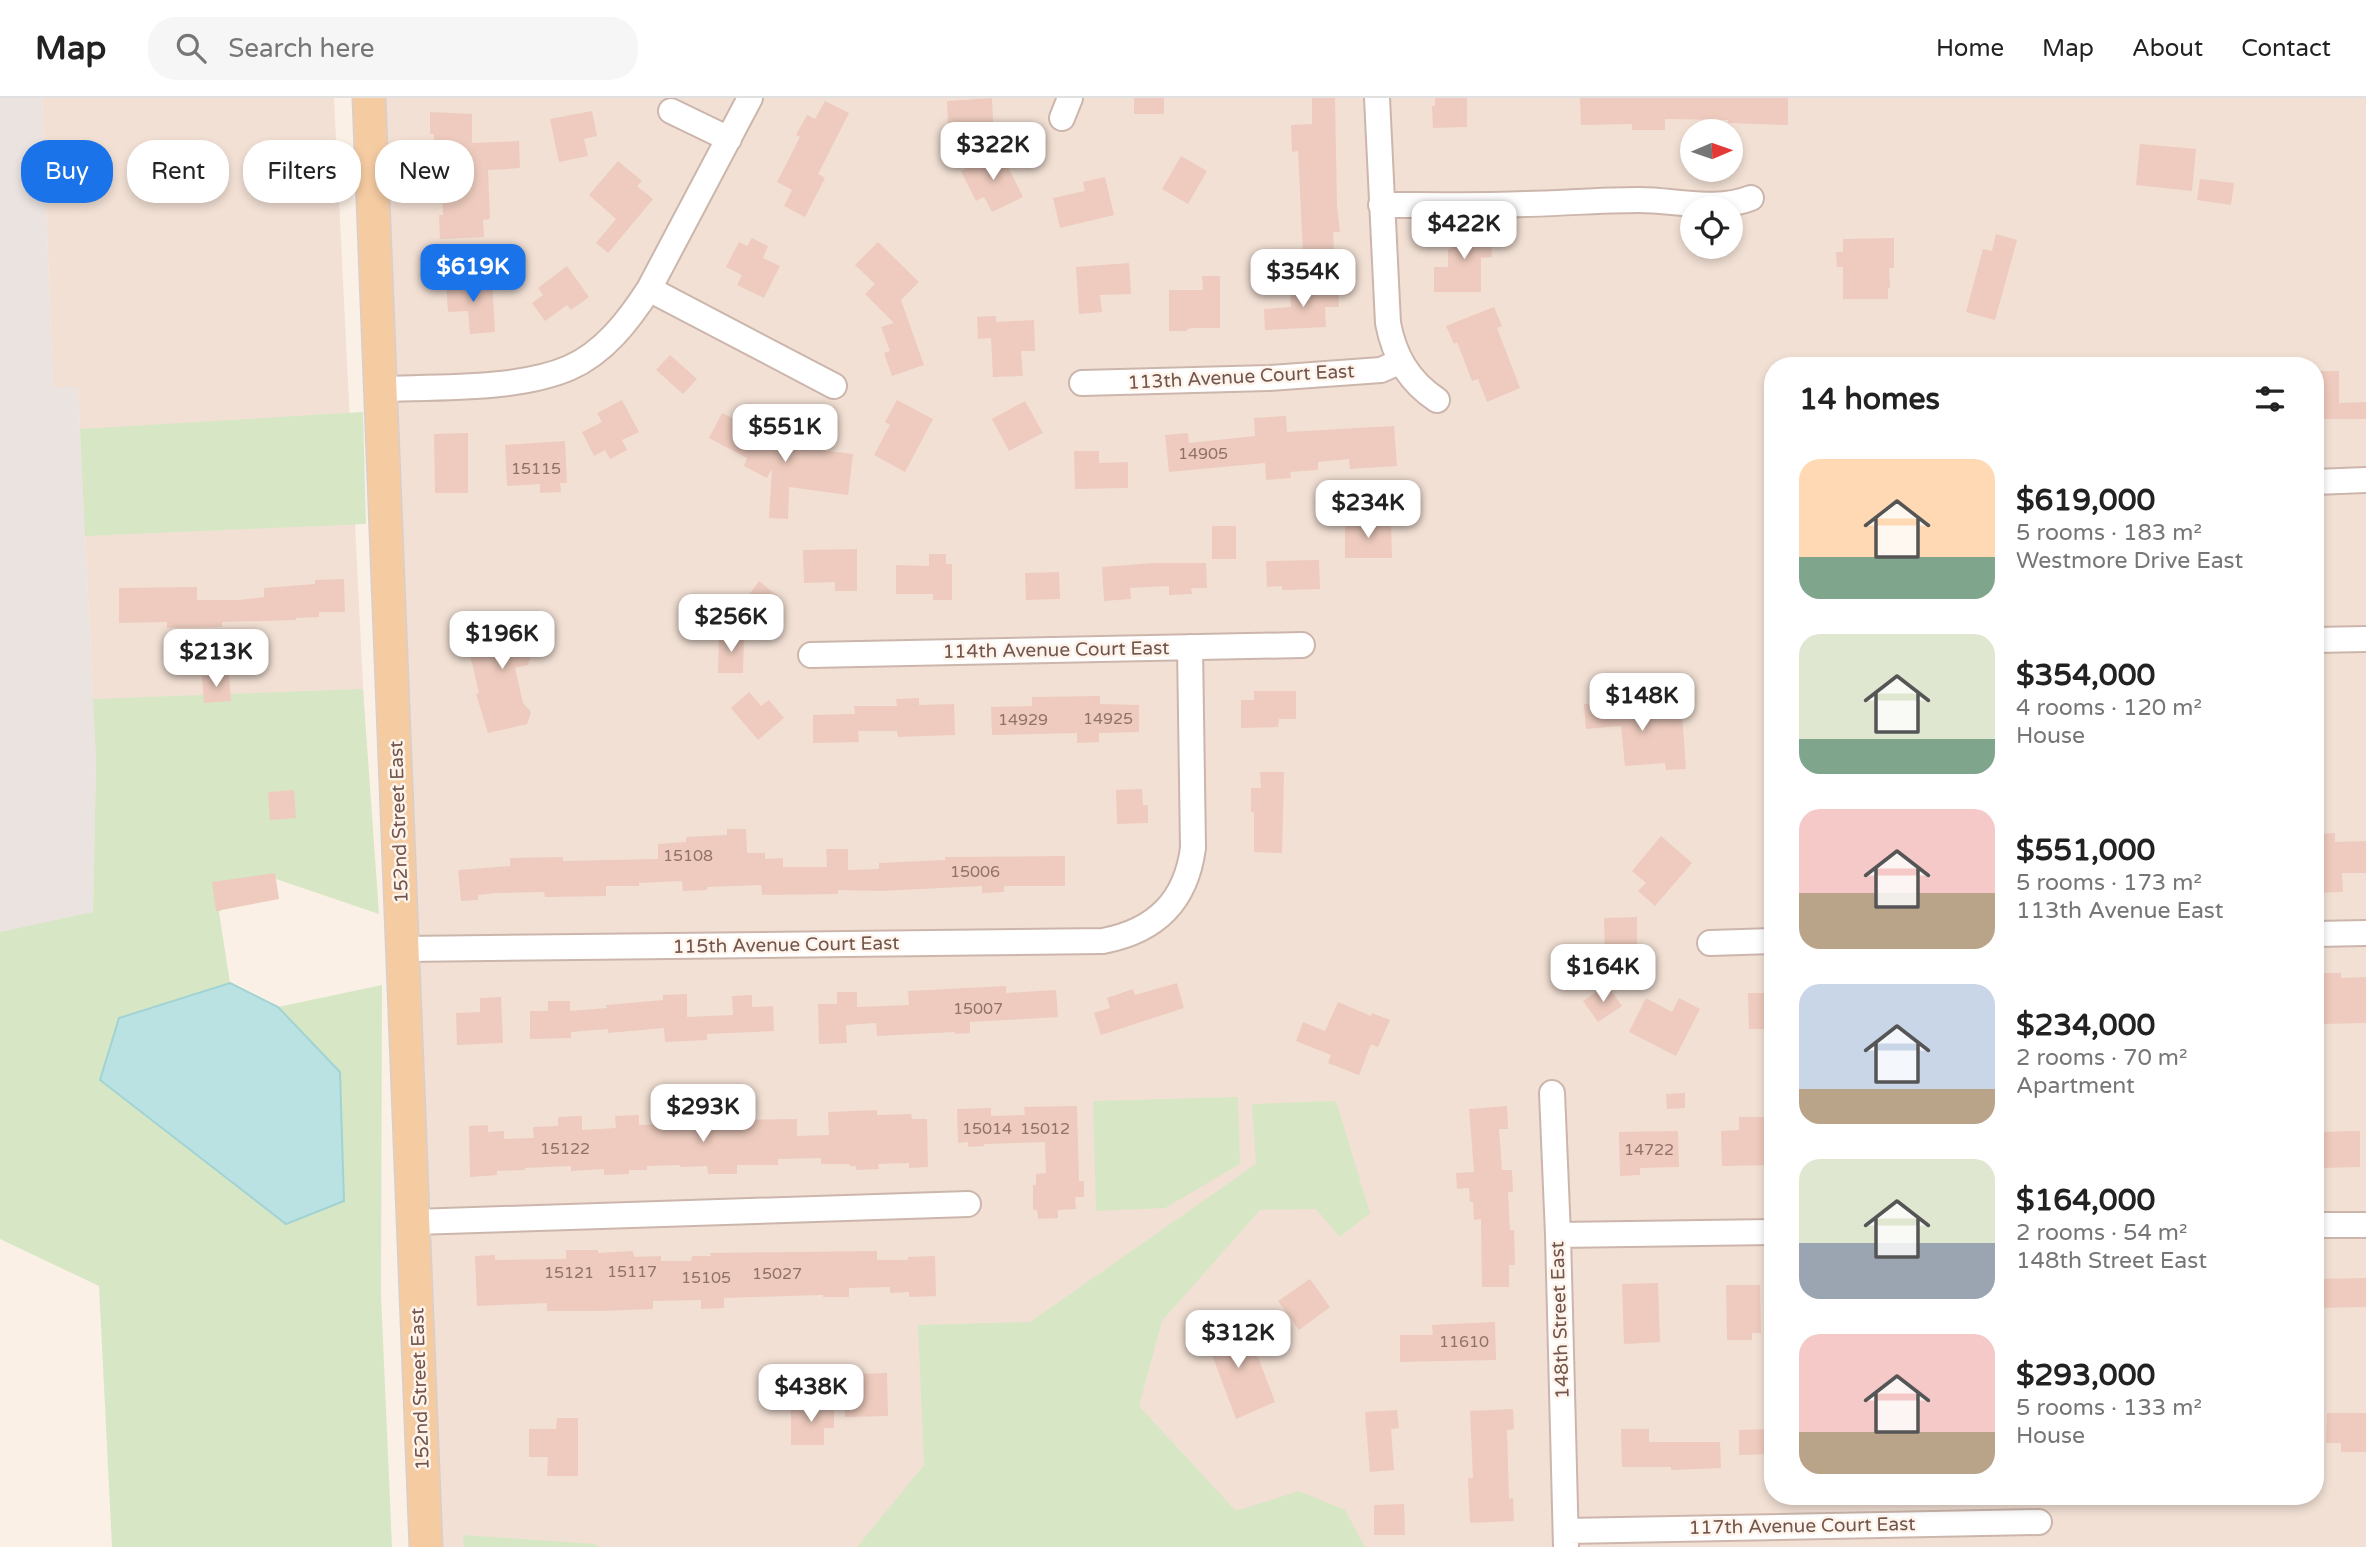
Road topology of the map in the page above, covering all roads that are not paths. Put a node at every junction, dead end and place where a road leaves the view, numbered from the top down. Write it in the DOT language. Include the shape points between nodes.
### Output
graph roads {
  1 [pos="369,98"];
  2 [pos="750,98"];
  3 [pos="1377,98"];
  4 [pos="671,111"];
  5 [pos="729,139"];
  6 [pos="1751,198"];
  7 [pos="1381,205"];
  8 [pos="649,289"];
  9 [pos="1399,362"];
  10 [pos="1082,383"];
  11 [pos="834,386"];
  12 [pos="381,389"];
  13 [pos="1437,400"];
  14 [pos="2366,480"];
  15 [pos="2324,482"];
  16 [pos="2366,639"];
  17 [pos="2324,640"];
  18 [pos="1302,645"];
  19 [pos="1190,647"];
  20 [pos="811,655"];
  21 [pos="2324,933"];
  22 [pos="2366,933"];
  23 [pos="1764,942"];
  24 [pos="1710,943"];
  25 [pos="404,949"];
  26 [pos="1552,1093"];
  27 [pos="968,1204"];
  28 [pos="414,1222"];
  29 [pos="2366,1225"];
  30 [pos="2324,1226"];
  31 [pos="1764,1232"];
  32 [pos="1558,1235"];
  33 [pos="2039,1522"];
  34 [pos="1566,1539"];
  35 [pos="426,1547"];
  1 -- 12 [label="main road, 152nd Street East"];
  2 -- 5 [label="street"];
  3 -- 7 [label="street"];
  4 -- 5 [label="street"];
  5 -- 8 [label="street"];
  6 -- 7 [label="street" via="1723,204 1643,200"];
  7 -- 9 [label="street" via="1388,323"];
  8 -- 11 [label="street"];
  8 -- 12 [label="street" via="615,335 569,368 520,382"];
  9 -- 10 [label="street, 113th Avenue Court East" via="1381,370 1269,378"];
  9 -- 13 [label="street"];
  12 -- 25 [label="main road, 152nd Street East"];
  14 -- 15 [label="street"];
  16 -- 17 [label="street"];
  18 -- 19 [label="street, 114th Avenue Court East"];
  19 -- 20 [label="street, 114th Avenue Court East"];
  19 -- 25 [label="street, 115th Avenue Court East" via="1193,848 1178,895 1161,915 1135,933 1103,941"];
  21 -- 22 [label="street"];
  23 -- 24 [label="street"];
  25 -- 28 [label="main road, 152nd Street East"];
  26 -- 32 [label="street, 148th Street East"];
  27 -- 28 [label="street"];
  28 -- 35 [label="main road, 152nd Street East"];
  29 -- 30 [label="street"];
  31 -- 32 [label="street"];
  32 -- 34 [label="street, 148th Street East"];
  33 -- 34 [label="street, 117th Avenue Court East"];
}
